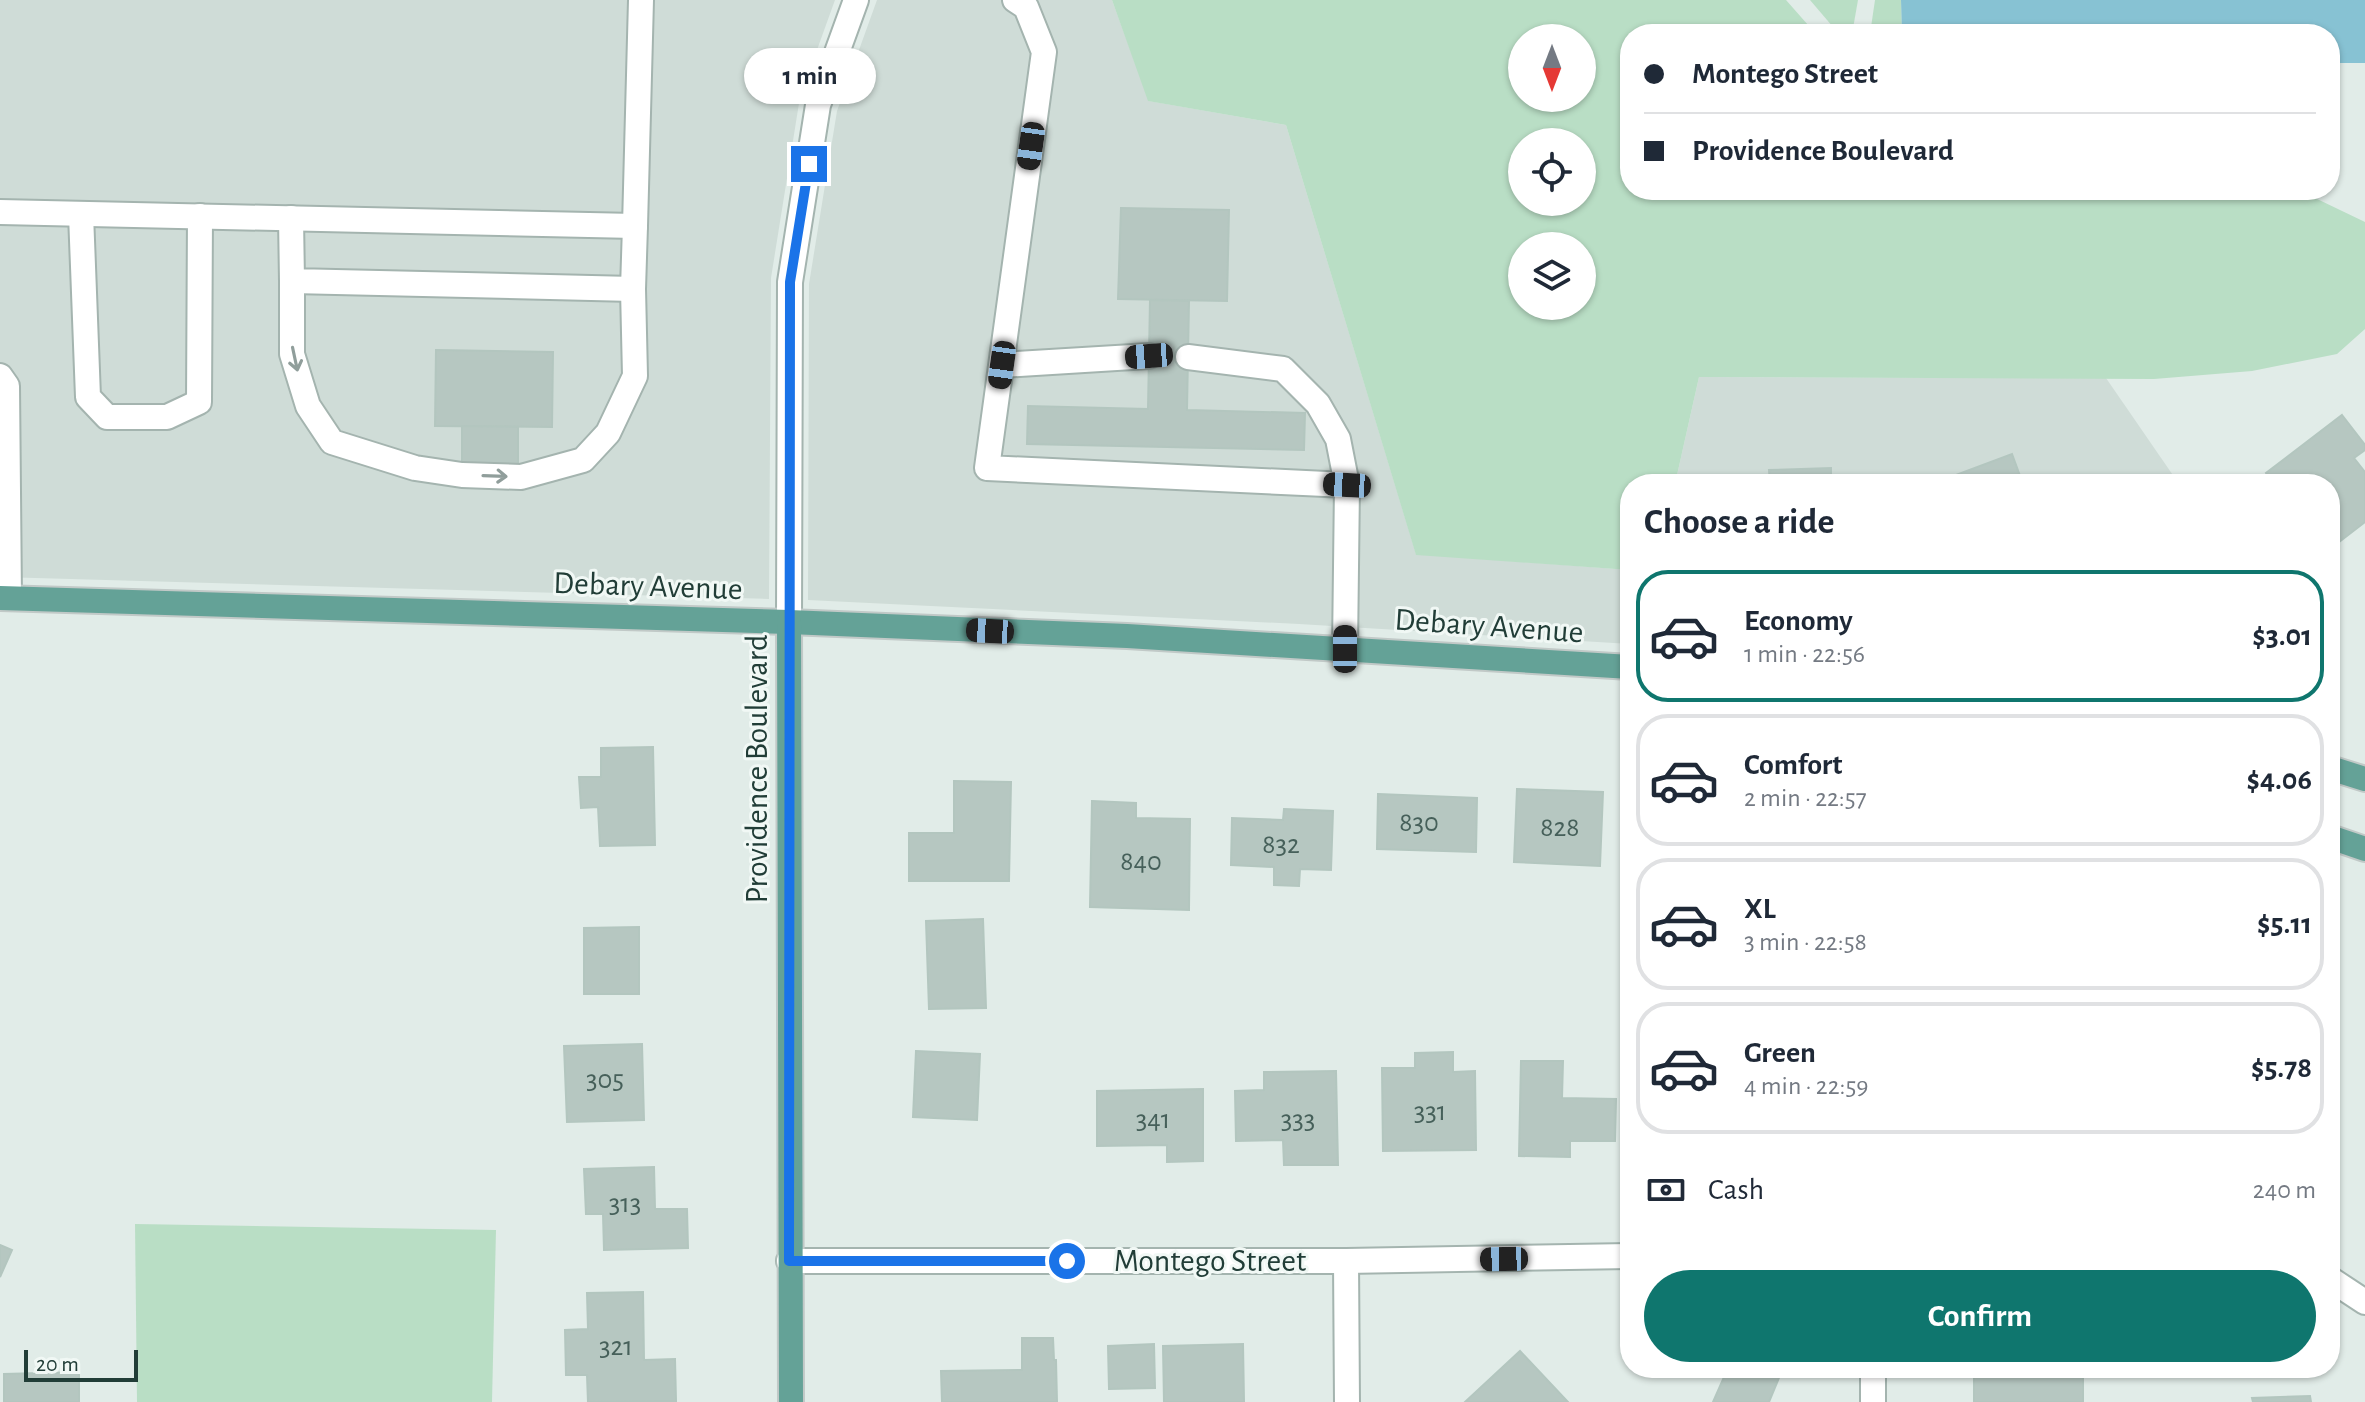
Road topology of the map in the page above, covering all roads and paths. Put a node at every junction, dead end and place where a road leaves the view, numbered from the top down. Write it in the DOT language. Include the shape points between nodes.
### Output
graph roads {
  1 [pos="641,0"];
  2 [pos="856,0"];
  3 [pos="1015,0"];
  4 [pos="0,212"];
  5 [pos="81,214"];
  6 [pos="200,216"];
  7 [pos="291,218"];
  8 [pos="635,226"];
  9 [pos="292,281"];
  10 [pos="633,289"];
  11 [pos="1149,356"];
  12 [pos="1188,357"];
  13 [pos="1002,365"];
  14 [pos="0,376"];
  15 [pos="1347,485"];
  16 [pos="4,598"];
  17 [pos="789,622"];
  18 [pos="1345,649"];
  19 [pos="1620,666"];
  20 [pos="2340,771"];
  21 [pos="2365,779"];
  22 [pos="2340,840"];
  23 [pos="2365,849"];
  24 [pos="1620,1256"];
  25 [pos="789,1261"];
  26 [pos="1346,1261"];
  27 [pos="2340,1286"];
  28 [pos="2365,1302"];
  29 [pos="1873,1378"];
  30 [pos="791,1402"];
  31 [pos="1347,1402"];
  32 [pos="1873,1402"];
  1 -- 8 [label="street"];
  2 -- 17 [label="street, Providence Boulevard" via="818,105 790,282"];
  3 -- 13 [label="street" via="1026,7 1044,52"];
  4 -- 5 [label="street"];
  5 -- 6 [label="street"];
  5 -- 6 [label="street" via="88,397 107,417 167,417 199,402"];
  6 -- 7 [label="street"];
  7 -- 8 [label="street"];
  7 -- 9 [label="street"];
  8 -- 10 [label="street"];
  9 -- 10 [label="street"];
  9 -- 10 [label="street, one-way" via="292,354 308,406 332,442 415,468 521,477 583,460 608,433 635,376"];
  11 -- 13 [label="street"];
  12 -- 15 [label="street" via="1283,369 1318,404 1338,439"];
  13 -- 15 [label="street" via="987,468"];
  14 -- 16 [label="street" via="7,386"];
  15 -- 18 [label="street"];
  16 -- 17 [label="main road, Debary Avenue"];
  17 -- 18 [label="main road, Debary Avenue"];
  17 -- 25 [label="main road, Providence Boulevard"];
  18 -- 19 [label="main road, Debary Avenue"];
  20 -- 21 [label="main road"];
  22 -- 23 [label="main road"];
  24 -- 26 [label="street, Montego Street"];
  25 -- 26 [label="street, Montego Street"];
  25 -- 30 [label="main road, Providence Boulevard"];
  26 -- 31 [label="street"];
  27 -- 28 [label="street"];
  29 -- 32 [label="street"];
}
